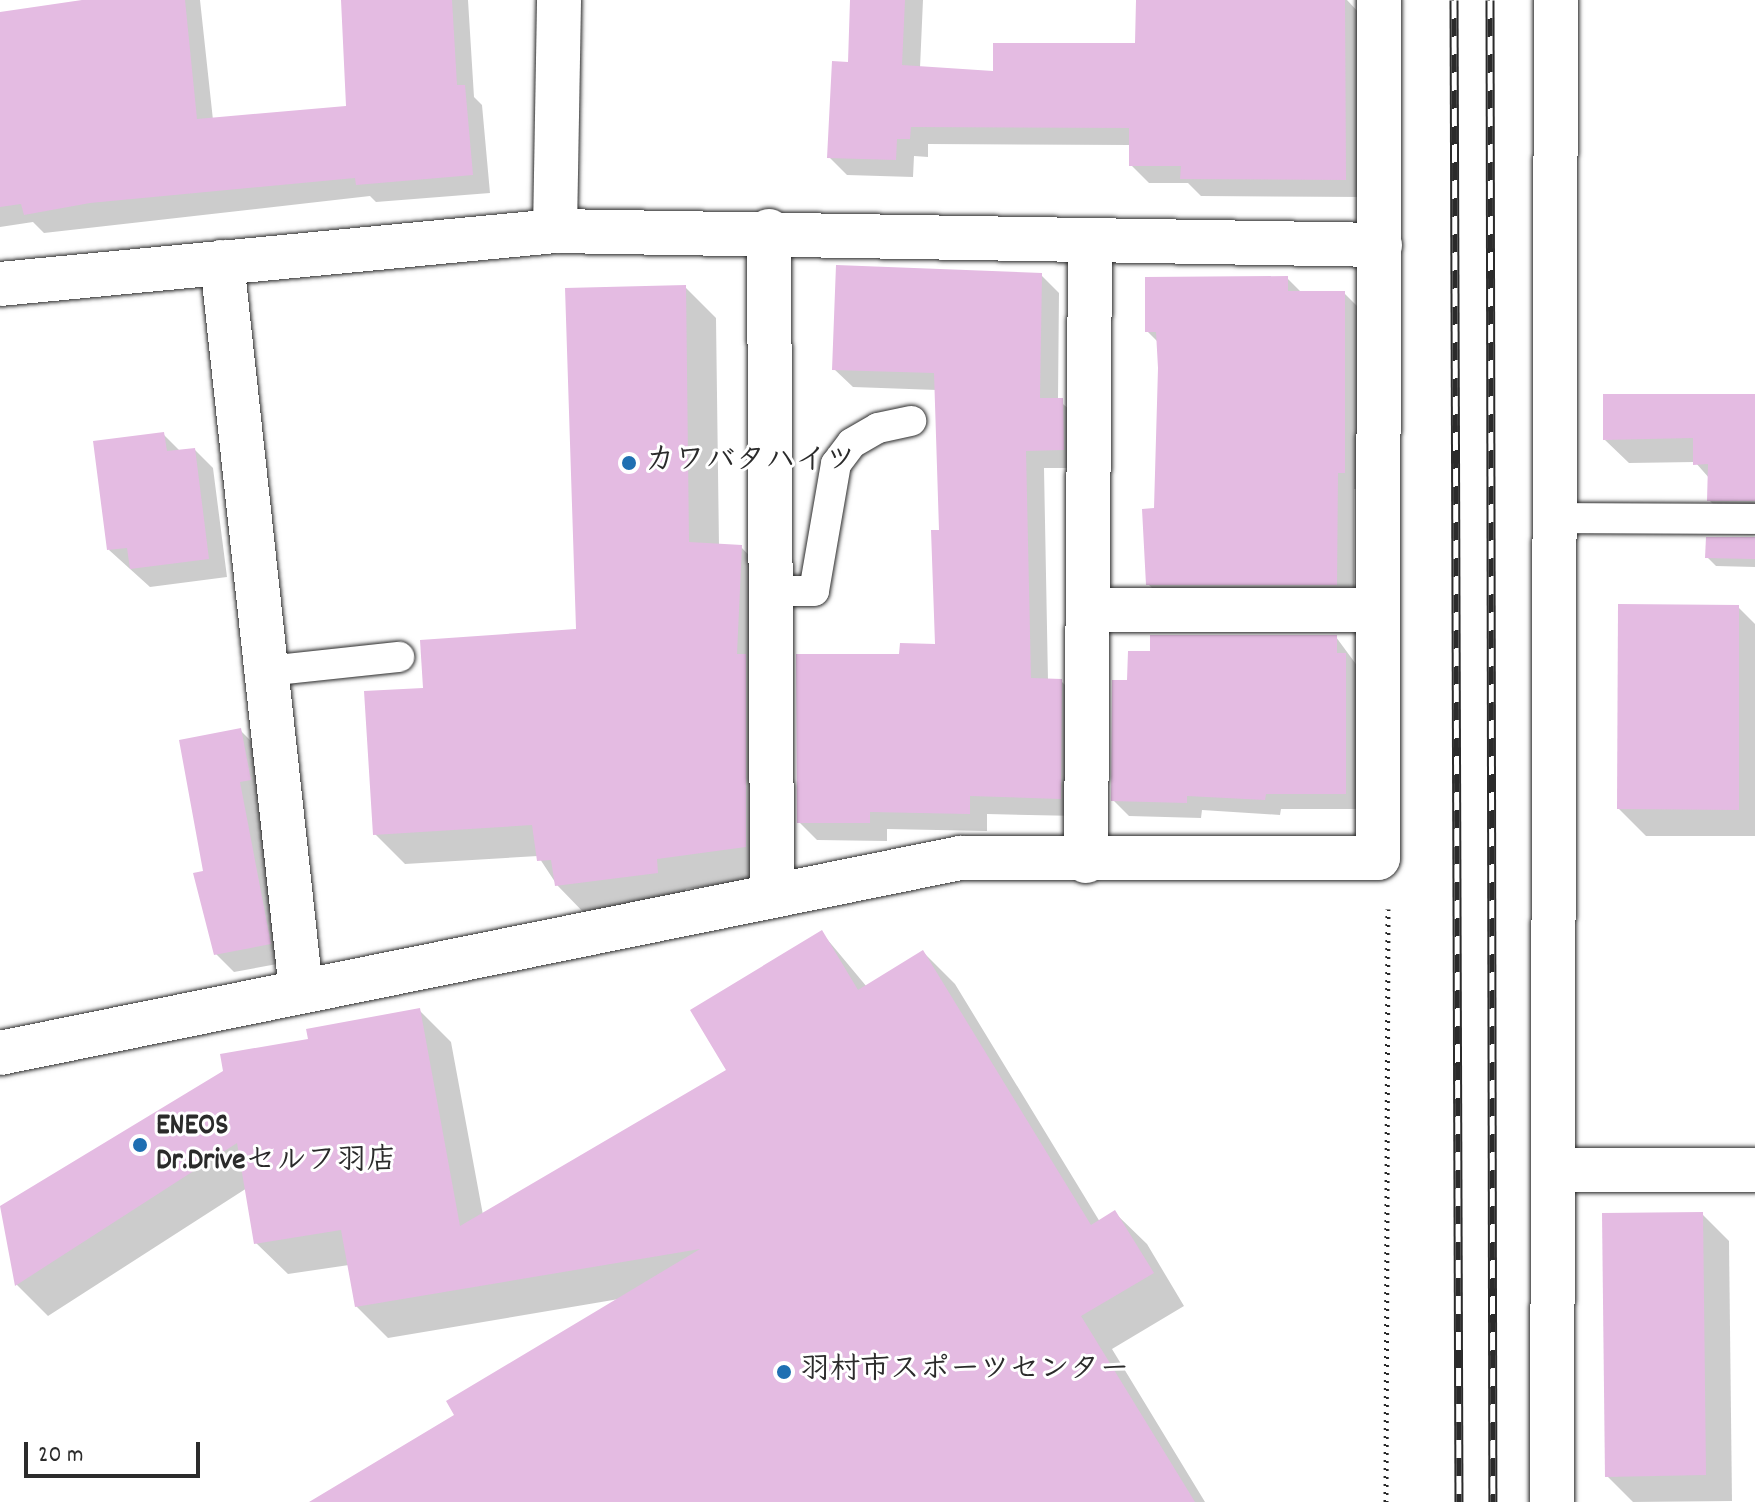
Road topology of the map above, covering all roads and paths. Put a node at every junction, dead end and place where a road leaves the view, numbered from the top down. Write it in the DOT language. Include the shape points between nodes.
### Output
graph roads {
  1 [pos="559,0"];
  2 [pos="1379,0"];
  3 [pos="1556,0"];
  4 [pos="555,231"];
  5 [pos="769,231"];
  6 [pos="1090,241"];
  7 [pos="1380,245"];
  8 [pos="222,262"];
  9 [pos="0,284"];
  10 [pos="911,421"];
  11 [pos="1556,518"];
  12 [pos="1755,519"];
  13 [pos="771,591"];
  14 [pos="1088,610"];
  15 [pos="1377,610"];
  16 [pos="399,657"];
  17 [pos="267,671"];
  18 [pos="1378,858"];
  19 [pos="1086,861"];
  20 [pos="772,892"];
  21 [pos="301,990"];
  22 [pos="0,1053"];
  23 [pos="1553,1170"];
  24 [pos="1755,1170"];
  25 [pos="1386,1502"];
  26 [pos="1552,1502"];
  1 -- 4 [label="street"];
  2 -- 7 [label="street"];
  3 -- 11 [label="street"];
  4 -- 5 [label="street"];
  4 -- 8 [label="street"];
  5 -- 6 [label="street"];
  5 -- 13 [label="street"];
  6 -- 7 [label="street"];
  6 -- 14 [label="street"];
  7 -- 15 [label="street"];
  8 -- 9 [label="street"];
  8 -- 17 [label="street"];
  10 -- 13 [label="lane" via="878,428 852,443 836,464 814,591"];
  11 -- 12 [label="lane"];
  11 -- 23 [label="street"];
  13 -- 20 [label="street"];
  14 -- 15 [label="street"];
  14 -- 19 [label="street"];
  15 -- 18 [label="street"];
  16 -- 17 [label="lane"];
  17 -- 21 [label="street"];
  18 -- 19 [label="street"];
  18 -- 25 [label="path" via="1388,882"];
  19 -- 20 [label="street" via="960,858"];
  20 -- 21 [label="street"];
  21 -- 22 [label="street"];
  23 -- 24 [label="street"];
  23 -- 26 [label="street"];
}
